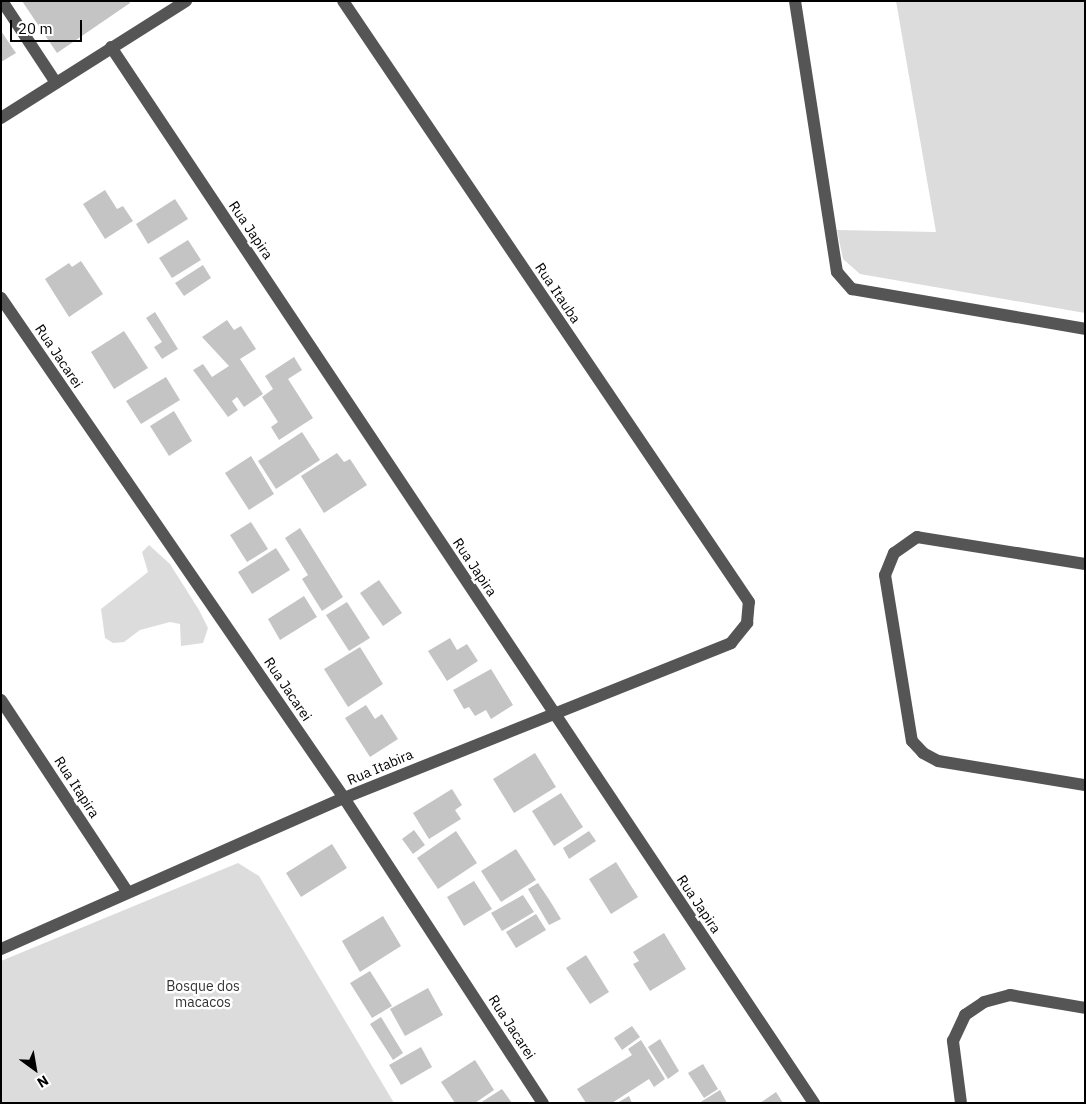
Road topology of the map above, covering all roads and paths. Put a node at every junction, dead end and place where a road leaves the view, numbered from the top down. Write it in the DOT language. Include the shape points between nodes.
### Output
graph roads {
  1 [pos="2,1"];
  2 [pos="186,1"];
  3 [pos="343,1"];
  4 [pos="796,1"];
  5 [pos="111,47"];
  6 [pos="56,83"];
  7 [pos="1,118"];
  8 [pos="1,298"];
  9 [pos="1085,329"];
  10 [pos="1085,564"];
  11 [pos="749,602"];
  12 [pos="1,700"];
  13 [pos="552,711"];
  14 [pos="1085,785"];
  15 [pos="344,798"];
  16 [pos="127,891"];
  17 [pos="1,949"];
  18 [pos="1085,1008"];
  19 [pos="543,1103"];
  20 [pos="814,1103"];
  21 [pos="961,1103"];
  1 -- 6 [label="street"];
  2 -- 5 [label="street"];
  3 -- 11 [label="street, Rua Itauba"];
  4 -- 9 [label="street" via="836,272 852,289"];
  5 -- 6 [label="street"];
  5 -- 13 [label="street, Rua Japira"];
  6 -- 7 [label="street"];
  8 -- 15 [label="street, Rua Jacarei"];
  10 -- 14 [label="street" via="917,537 894,553 885,575 912,741 923,753 938,761"];
  11 -- 13 [label="street, Rua Itabira" via="747,623 732,643"];
  12 -- 16 [label="street, Rua Itapira"];
  13 -- 15 [label="street, Rua Itabira"];
  13 -- 20 [label="street, Rua Japira"];
  15 -- 16 [label="street, Rua Itabira"];
  15 -- 19 [label="street, Rua Jacarei"];
  16 -- 17 [label="street, Rua Itabira"];
  18 -- 21 [label="street" via="1010,995 984,1002 965,1015 953,1040"];
}
